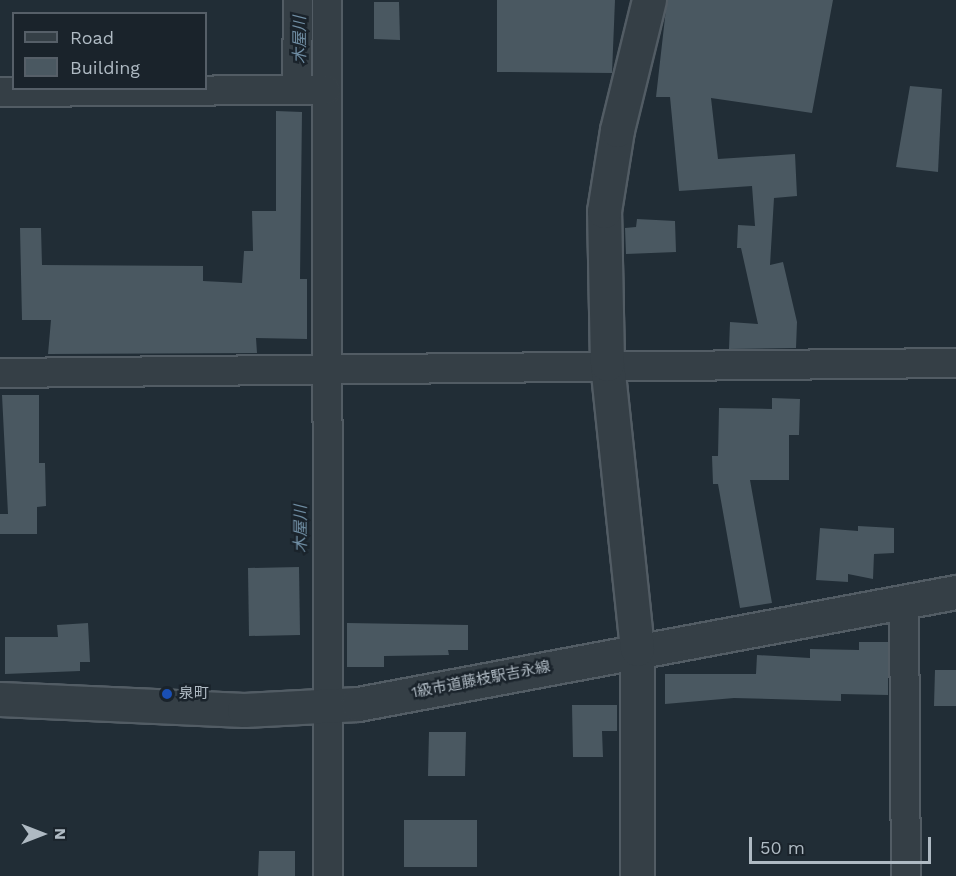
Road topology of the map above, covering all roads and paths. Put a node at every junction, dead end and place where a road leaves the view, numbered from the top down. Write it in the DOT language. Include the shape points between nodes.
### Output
graph roads {
  1 [pos="298,0"];
  2 [pos="327,0"];
  3 [pos="649,0"];
  4 [pos="297,90"];
  5 [pos="326,90"];
  6 [pos="0,92"];
  7 [pos="956,363"];
  8 [pos="607,364"];
  9 [pos="326,368"];
  10 [pos="0,373"];
  11 [pos="956,592"];
  12 [pos="904,602"];
  13 [pos="637,649"];
  14 [pos="0,699"];
  15 [pos="328,706"];
  16 [pos="328,876"];
  17 [pos="637,876"];
  18 [pos="906,876"];
  1 -- 4 [label="street"];
  2 -- 5 [label="street"];
  3 -- 8 [label="street" via="617,130 604,211"];
  4 -- 5 [label="street"];
  4 -- 6 [label="street"];
  5 -- 9 [label="street"];
  7 -- 8 [label="street"];
  8 -- 9 [label="street"];
  8 -- 13 [label="street"];
  9 -- 10 [label="street"];
  9 -- 15 [label="street"];
  11 -- 12 [label="street, 1級市道藤枝駅吉永線"];
  12 -- 13 [label="street, 1級市道藤枝駅吉永線"];
  12 -- 18 [label="street"];
  13 -- 15 [label="street, 1級市道藤枝駅吉永線"];
  13 -- 17 [label="street"];
  14 -- 15 [label="street, 1級市道藤枝駅吉永線" via="244,710"];
  15 -- 16 [label="street"];
}
